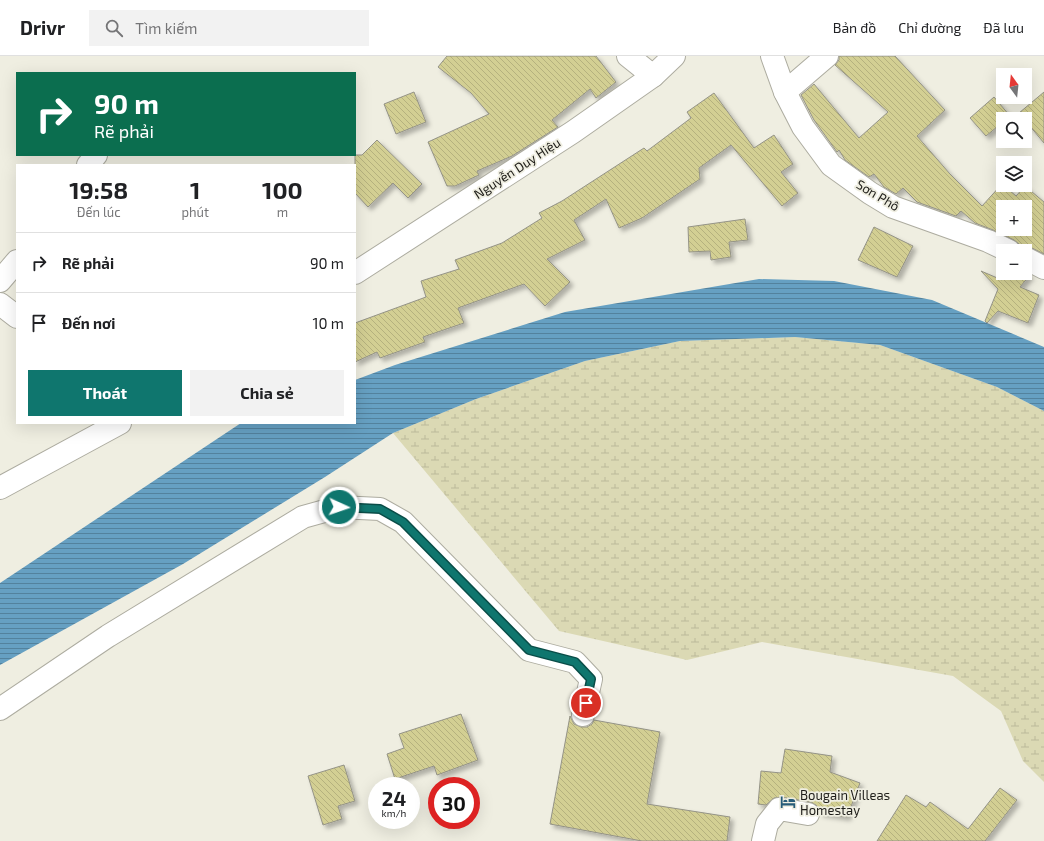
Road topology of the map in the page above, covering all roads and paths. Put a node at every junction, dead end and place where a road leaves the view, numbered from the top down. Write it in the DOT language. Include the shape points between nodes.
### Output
graph roads {
  1 [pos="628,56"];
  2 [pos="674,56"];
  3 [pos="772,56"];
  4 [pos="827,56"];
  5 [pos="653,76"];
  6 [pos="785,92"];
  7 [pos="95,156"];
  8 [pos="89,164"];
  9 [pos="996,245"];
  10 [pos="16,262"];
  11 [pos="1032,262"];
  12 [pos="1044,268"];
  13 [pos="356,272"];
  14 [pos="0,281"];
  15 [pos="0,304"];
  16 [pos="16,316"];
  17 [pos="118,424"];
  18 [pos="0,488"];
  19 [pos="0,709"];
  20 [pos="583,715"];
  21 [pos="808,814"];
  22 [pos="763,841"];
  1 -- 5 [label="street"];
  2 -- 5 [label="street, Nguyễn Duy Hiệu"];
  3 -- 6 [label="street, Sơn Phô"];
  4 -- 6 [label="street"];
  5 -- 13 [label="street, Nguyễn Duy Hiệu" via="573,132"];
  6 -- 9 [label="street, Sơn Phô" via="803,127 830,165 893,207"];
  7 -- 8 [label="street"];
  10 -- 14 [label="street"];
  11 -- 12 [label="street"];
  15 -- 16 [label="street"];
  17 -- 18 [label="street"];
  19 -- 20 [label="street" via="108,636 303,517 339,507 380,509 403,522 529,650 575,662 591,679"];
  21 -- 22 [label="street" via="779,809 767,824"];
}
